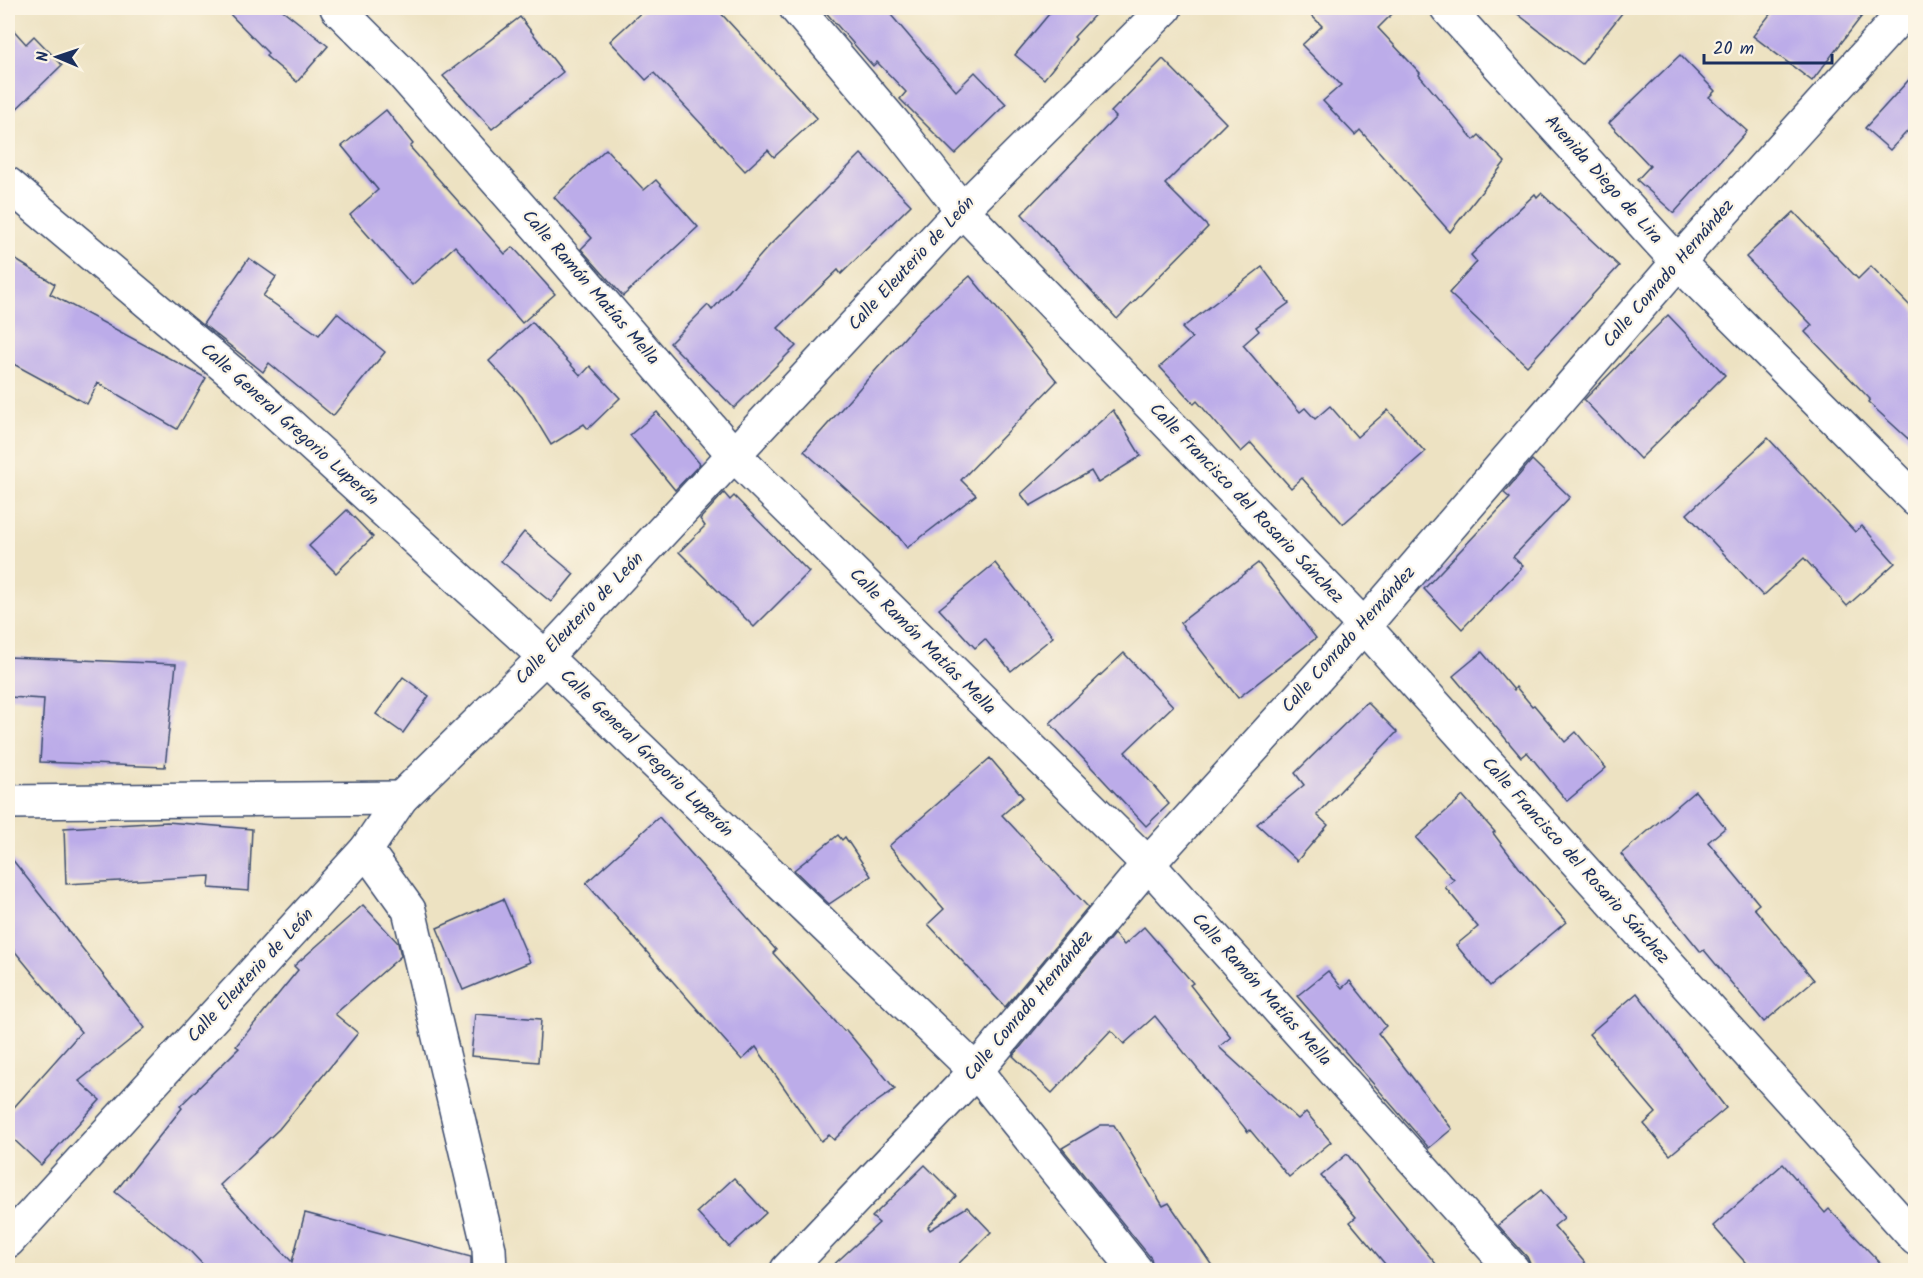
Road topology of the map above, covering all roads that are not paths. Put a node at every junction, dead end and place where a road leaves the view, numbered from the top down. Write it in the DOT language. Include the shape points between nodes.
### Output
graph roads {
  1 [pos="337,8"];
  2 [pos="796,8"];
  3 [pos="1164,8"];
  4 [pos="1448,8"];
  5 [pos="1908,8"];
  6 [pos="8,184"];
  7 [pos="962,210"];
  8 [pos="1678,262"];
  9 [pos="734,455"];
  10 [pos="1916,500"];
  11 [pos="1364,626"];
  12 [pos="545,657"];
  13 [pos="401,798"];
  14 [pos="8,802"];
  15 [pos="366,850"];
  16 [pos="1148,864"];
  17 [pos="976,1071"];
  18 [pos="1916,1239"];
  19 [pos="8,1241"];
  20 [pos="490,1270"];
  21 [pos="787,1270"];
  22 [pos="1136,1270"];
  23 [pos="1513,1270"];
  1 -- 9 [label="street, Calle Ramón Matías Mella" via="400,71 529,216"];
  2 -- 7 [label="street, Calle Francisco del Rosario Sánchez"];
  3 -- 7 [label="street, Calle Eleuterio de León"];
  4 -- 8 [label="street, Avenida Diego de Lira"];
  5 -- 8 [label="street, Calle Conrado Hernández"];
  6 -- 12 [label="street, Calle General Gregorio Luperón" via="237,377"];
  7 -- 9 [label="street, Calle Eleuterio de León"];
  7 -- 11 [label="street, Calle Francisco del Rosario Sánchez"];
  8 -- 10 [label="street, Avenida Diego de Lira"];
  8 -- 11 [label="street, Calle Conrado Hernández"];
  9 -- 12 [label="street, Calle Eleuterio de León"];
  9 -- 16 [label="street, Calle Ramón Matías Mella"];
  11 -- 16 [label="street, Calle Conrado Hernández"];
  11 -- 18 [label="street, Calle Francisco del Rosario Sánchez"];
  12 -- 13 [label="street, Calle Eleuterio de León"];
  12 -- 17 [label="street, Calle General Gregorio Luperón"];
  13 -- 14 [label="street"];
  13 -- 15 [label="street, Calle Eleuterio de León"];
  15 -- 19 [label="street, Calle Eleuterio de León"];
  15 -- 20 [label="street" via="409,910 489,1249"];
  16 -- 17 [label="street, Calle Conrado Hernández"];
  16 -- 23 [label="street, Calle Ramón Matías Mella"];
  17 -- 21 [label="street, Calle Conrado Hernández"];
  17 -- 22 [label="street, Calle General Gregorio Luperón"];
}
